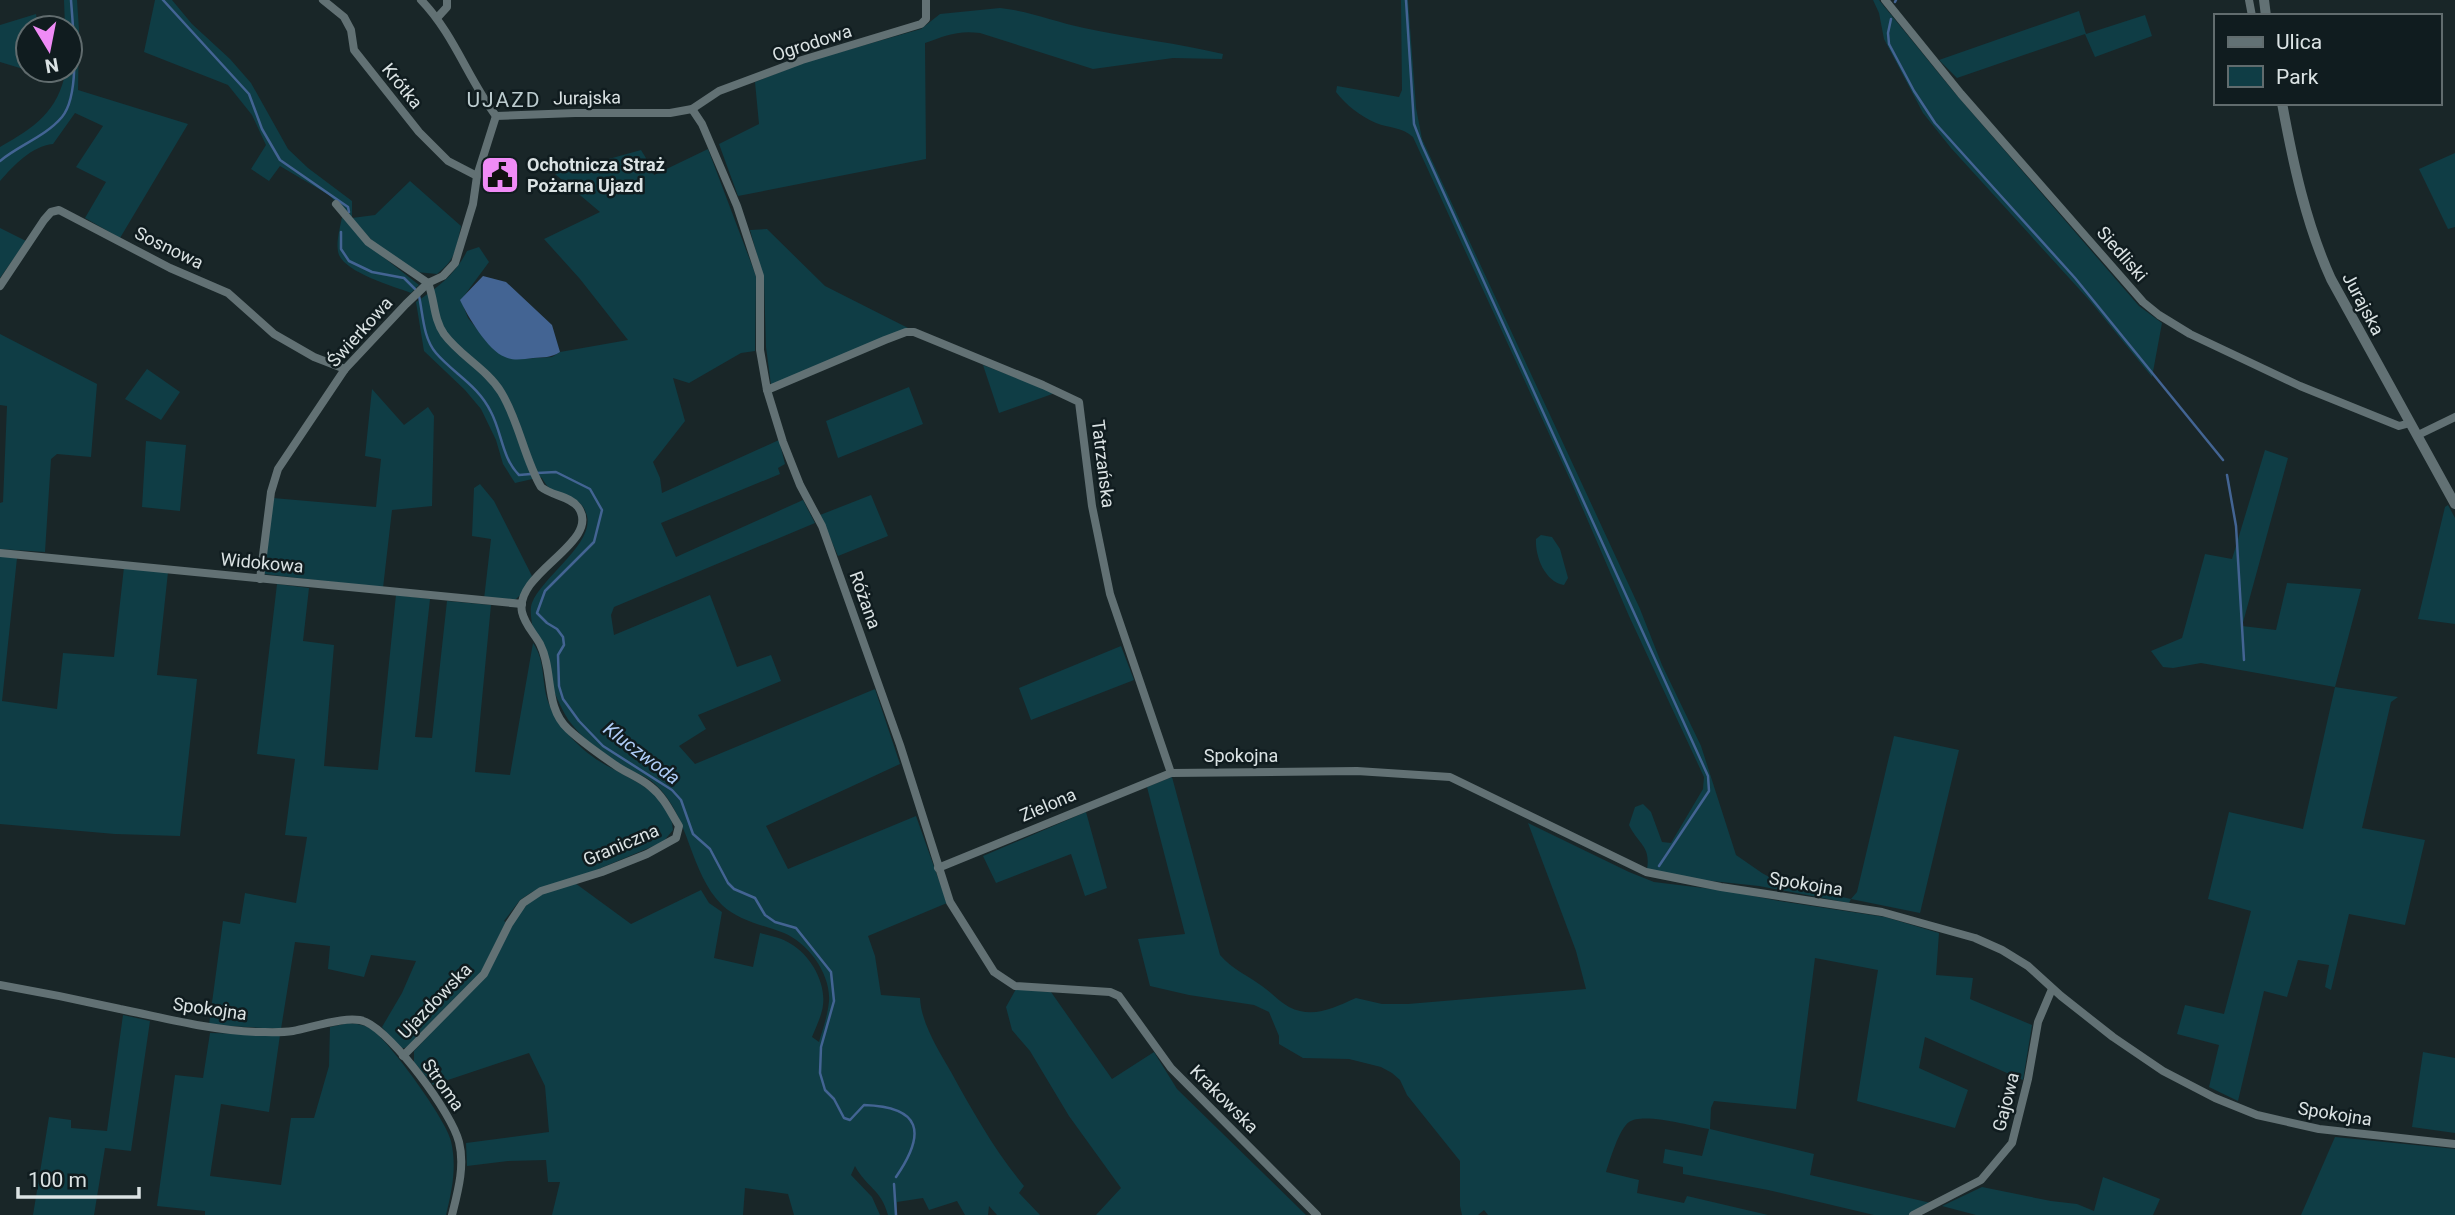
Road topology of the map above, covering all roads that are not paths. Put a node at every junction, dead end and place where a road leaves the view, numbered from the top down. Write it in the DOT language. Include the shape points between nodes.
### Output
graph roads {
  1 [pos="323,0"];
  2 [pos="421,0"];
  3 [pos="447,0"];
  4 [pos="926,0"];
  5 [pos="1885,0"];
  6 [pos="437,18"];
  7 [pos="2282,105"];
  8 [pos="692,109"];
  9 [pos="496,116"];
  10 [pos="477,176"];
  11 [pos="336,204"];
  12 [pos="428,283"];
  13 [pos="0,286"];
  14 [pos="345,369"];
  15 [pos="767,390"];
  16 [pos="2455,417"];
  17 [pos="2410,423"];
  18 [pos="2418,435"];
  19 [pos="2455,504"];
  20 [pos="0,553"];
  21 [pos="260,579"];
  22 [pos="522,604"];
  23 [pos="1171,772"];
  24 [pos="938,868"];
  25 [pos="571,882"];
  26 [pos="0,985"];
  27 [pos="2052,989"];
  28 [pos="1119,996"];
  29 [pos="403,1056"];
  30 [pos="2455,1144"];
  31 [pos="452,1215"];
  32 [pos="1317,1215"];
  33 [pos="1913,1215"];
  1 -- 10 [label="street, Krótka" via="344,17 354,50 419,132 448,161"];
  2 -- 6 [label="street"];
  3 -- 6 [label="street"];
  4 -- 8 [label="street, Ogrodowa" via="926,19 921,24 719,91"];
  5 -- 17 [label="street, Siedliski" via="2004,144 2159,315 2300,386 2399,426"];
  6 -- 9 [label="street"];
  7 -- 17 [label="street, Jurajska" via="2319,253"];
  8 -- 9 [label="street, Jurajska"];
  8 -- 15 [label="street, Różana" via="737,206 760,276 760,350"];
  9 -- 10 [label="street, Świerkowa"];
  10 -- 12 [label="street, Świerkowa" via="455,263"];
  11 -- 12 [label="street" via="368,242"];
  12 -- 14 [label="street, Świerkowa"];
  12 -- 22 [label="street" via="443,332 499,389 541,487 579,508 582,522 578,535 535,578"];
  13 -- 14 [label="street, Sosnowa" via="44,220 59,210 228,293 274,334"];
  14 -- 21 [label="street, Świerkowa" via="278,469"];
  15 -- 23 [label="street, Tatrzańska" via="914,332 1079,402 1092,506 1110,594"];
  15 -- 24 [label="street, Różana" via="783,442 822,526 900,745"];
  16 -- 18 [label="street"];
  17 -- 18 [label="street, Jurajska"];
  18 -- 19 [label="street, Jurajska"];
  20 -- 21 [label="street, Widokowa"];
  21 -- 22 [label="street, Widokowa"];
  22 -- 25 [label="street, Graniczna" via="526,623 541,646 558,715 567,728 652,787 679,826 676,838 647,855"];
  23 -- 24 [label="street, Zielona"];
  23 -- 27 [label="street, Spokojna" via="1357,771 1450,776 1646,872 1882,912 1972,937 2028,966"];
  24 -- 28 [label="street, Różana" via="950,902 994,972 1007,982"];
  25 -- 29 [label="street, Ujazdowska" via="541,891 523,903 484,974"];
  26 -- 29 [label="street, Spokojna" via="235,1031 291,1031 364,1021"];
  27 -- 30 [label="street, Spokojna" via="2147,1061 2215,1098 2267,1118 2319,1129"];
  27 -- 33 [label="street, Gajowa" via="2038,1022 2012,1143 1981,1180"];
  28 -- 32 [label="street, Krakowska" via="1171,1068"];
  29 -- 31 [label="street, Stroma" via="450,1120 459,1141 462,1164"];
}
